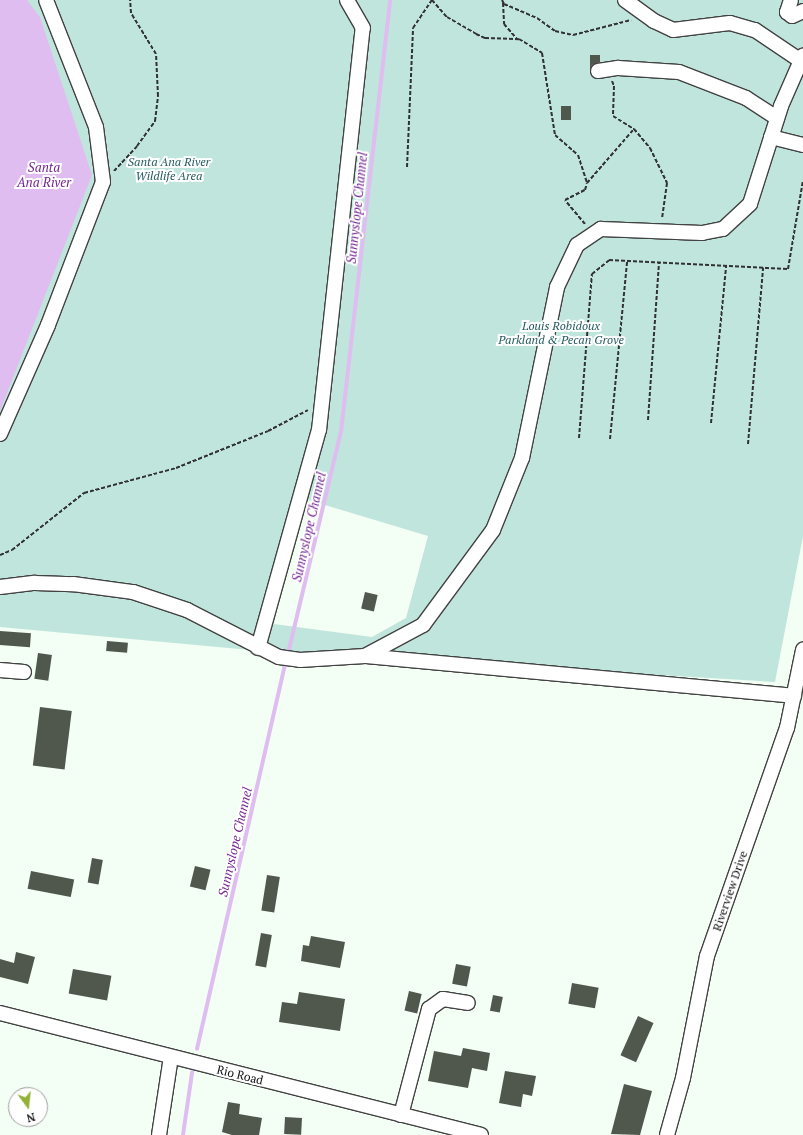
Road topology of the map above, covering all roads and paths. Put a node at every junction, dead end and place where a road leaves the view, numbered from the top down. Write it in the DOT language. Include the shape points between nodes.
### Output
graph roads {
  1 [pos="46,0"];
  2 [pos="130,0"];
  3 [pos="347,0"];
  4 [pos="432,0"];
  5 [pos="502,0"];
  6 [pos="625,0"];
  7 [pos="791,0"];
  8 [pos="803,11"];
  9 [pos="646,15"];
  10 [pos="517,39"];
  11 [pos="802,59"];
  12 [pos="598,71"];
  13 [pos="777,118"];
  14 [pos="634,130"];
  15 [pos="771,137"];
  16 [pos="803,145"];
  17 [pos="407,167"];
  18 [pos="803,180"];
  19 [pos="103,182"];
  20 [pos="587,183"];
  21 [pos="658,231"];
  22 [pos="593,234"];
  23 [pos="627,261"];
  24 [pos="659,262"];
  25 [pos="726,266"];
  26 [pos="763,268"];
  27 [pos="322,403"];
  28 [pos="648,420"];
  29 [pos="711,423"];
  30 [pos="0,434"];
  31 [pos="579,438"];
  32 [pos="610,439"];
  33 [pos="748,444"];
  34 [pos="0,555"];
  35 [pos="0,587"];
  36 [pos="258,648"];
  37 [pos="803,650"];
  38 [pos="365,656"];
  39 [pos="0,670"];
  40 [pos="24,672"];
  41 [pos="797,696"];
  42 [pos="468,1003"];
  43 [pos="0,1013"];
  44 [pos="178,1058"];
  45 [pos="401,1115"];
  46 [pos="159,1135"];
  47 [pos="481,1135"];
  48 [pos="667,1135"];
  1 -- 19 [label="street" via="96,127"];
  2 -- 19 [label="path" via="131,13 156,54 158,96 155,121 137,146"];
  3 -- 27 [label="street" via="363,28"];
  4 -- 10 [label="path" via="447,17 476,34 485,38"];
  4 -- 17 [label="path" via="413,28"];
  5 -- 9 [label="path" via="504,4 537,18 555,31 573,35"];
  5 -- 10 [label="path" via="504,24"];
  6 -- 9 [label="street"];
  7 -- 8 [label="street" via="787,12 792,16"];
  9 -- 11 [label="street" via="673,30 730,23 755,30"];
  10 -- 20 [label="path" via="542,53 555,135 578,155"];
  11 -- 13 [label="street"];
  12 -- 13 [label="street" via="618,68 679,72 746,98"];
  12 -- 14 [label="path" via="610,78 614,86 613,116"];
  13 -- 15 [label="street"];
  14 -- 20 [label="path"];
  14 -- 21 [label="path" via="650,148 667,184"];
  15 -- 16 [label="street"];
  15 -- 21 [label="street" via="750,204 723,229 702,234"];
  18 -- 26 [label="path" via="788,269"];
  19 -- 30 [label="street" via="48,325"];
  20 -- 22 [label="path" via="585,190 565,200"];
  21 -- 22 [label="street" via="601,229"];
  22 -- 38 [label="street" via="576,245 557,287 522,458 493,530 423,625"];
  23 -- 24 [label="path"];
  23 -- 31 [label="path" via="609,260 592,274"];
  23 -- 32 [label="path"];
  24 -- 25 [label="path"];
  24 -- 28 [label="path"];
  25 -- 26 [label="path"];
  25 -- 29 [label="path"];
  26 -- 33 [label="path"];
  27 -- 34 [label="path" via="268,431 176,468 84,493 12,550"];
  27 -- 36 [label="street" via="319,430"];
  35 -- 36 [label="street" via="35,582 133,592 187,610"];
  36 -- 38 [label="street" via="278,657 300,660"];
  37 -- 41 [label="street, Riverview Drive"];
  38 -- 41 [label="street"];
  39 -- 40 [label="street"];
  41 -- 48 [label="street, Riverview Drive" via="707,956 683,1078"];
  42 -- 45 [label="street" via="443,999 429,1009"];
  43 -- 44 [label="street, Rio Road"];
  44 -- 45 [label="street, Rio Road"];
  44 -- 46 [label="street"];
  45 -- 47 [label="street, Rio Road"];
}
